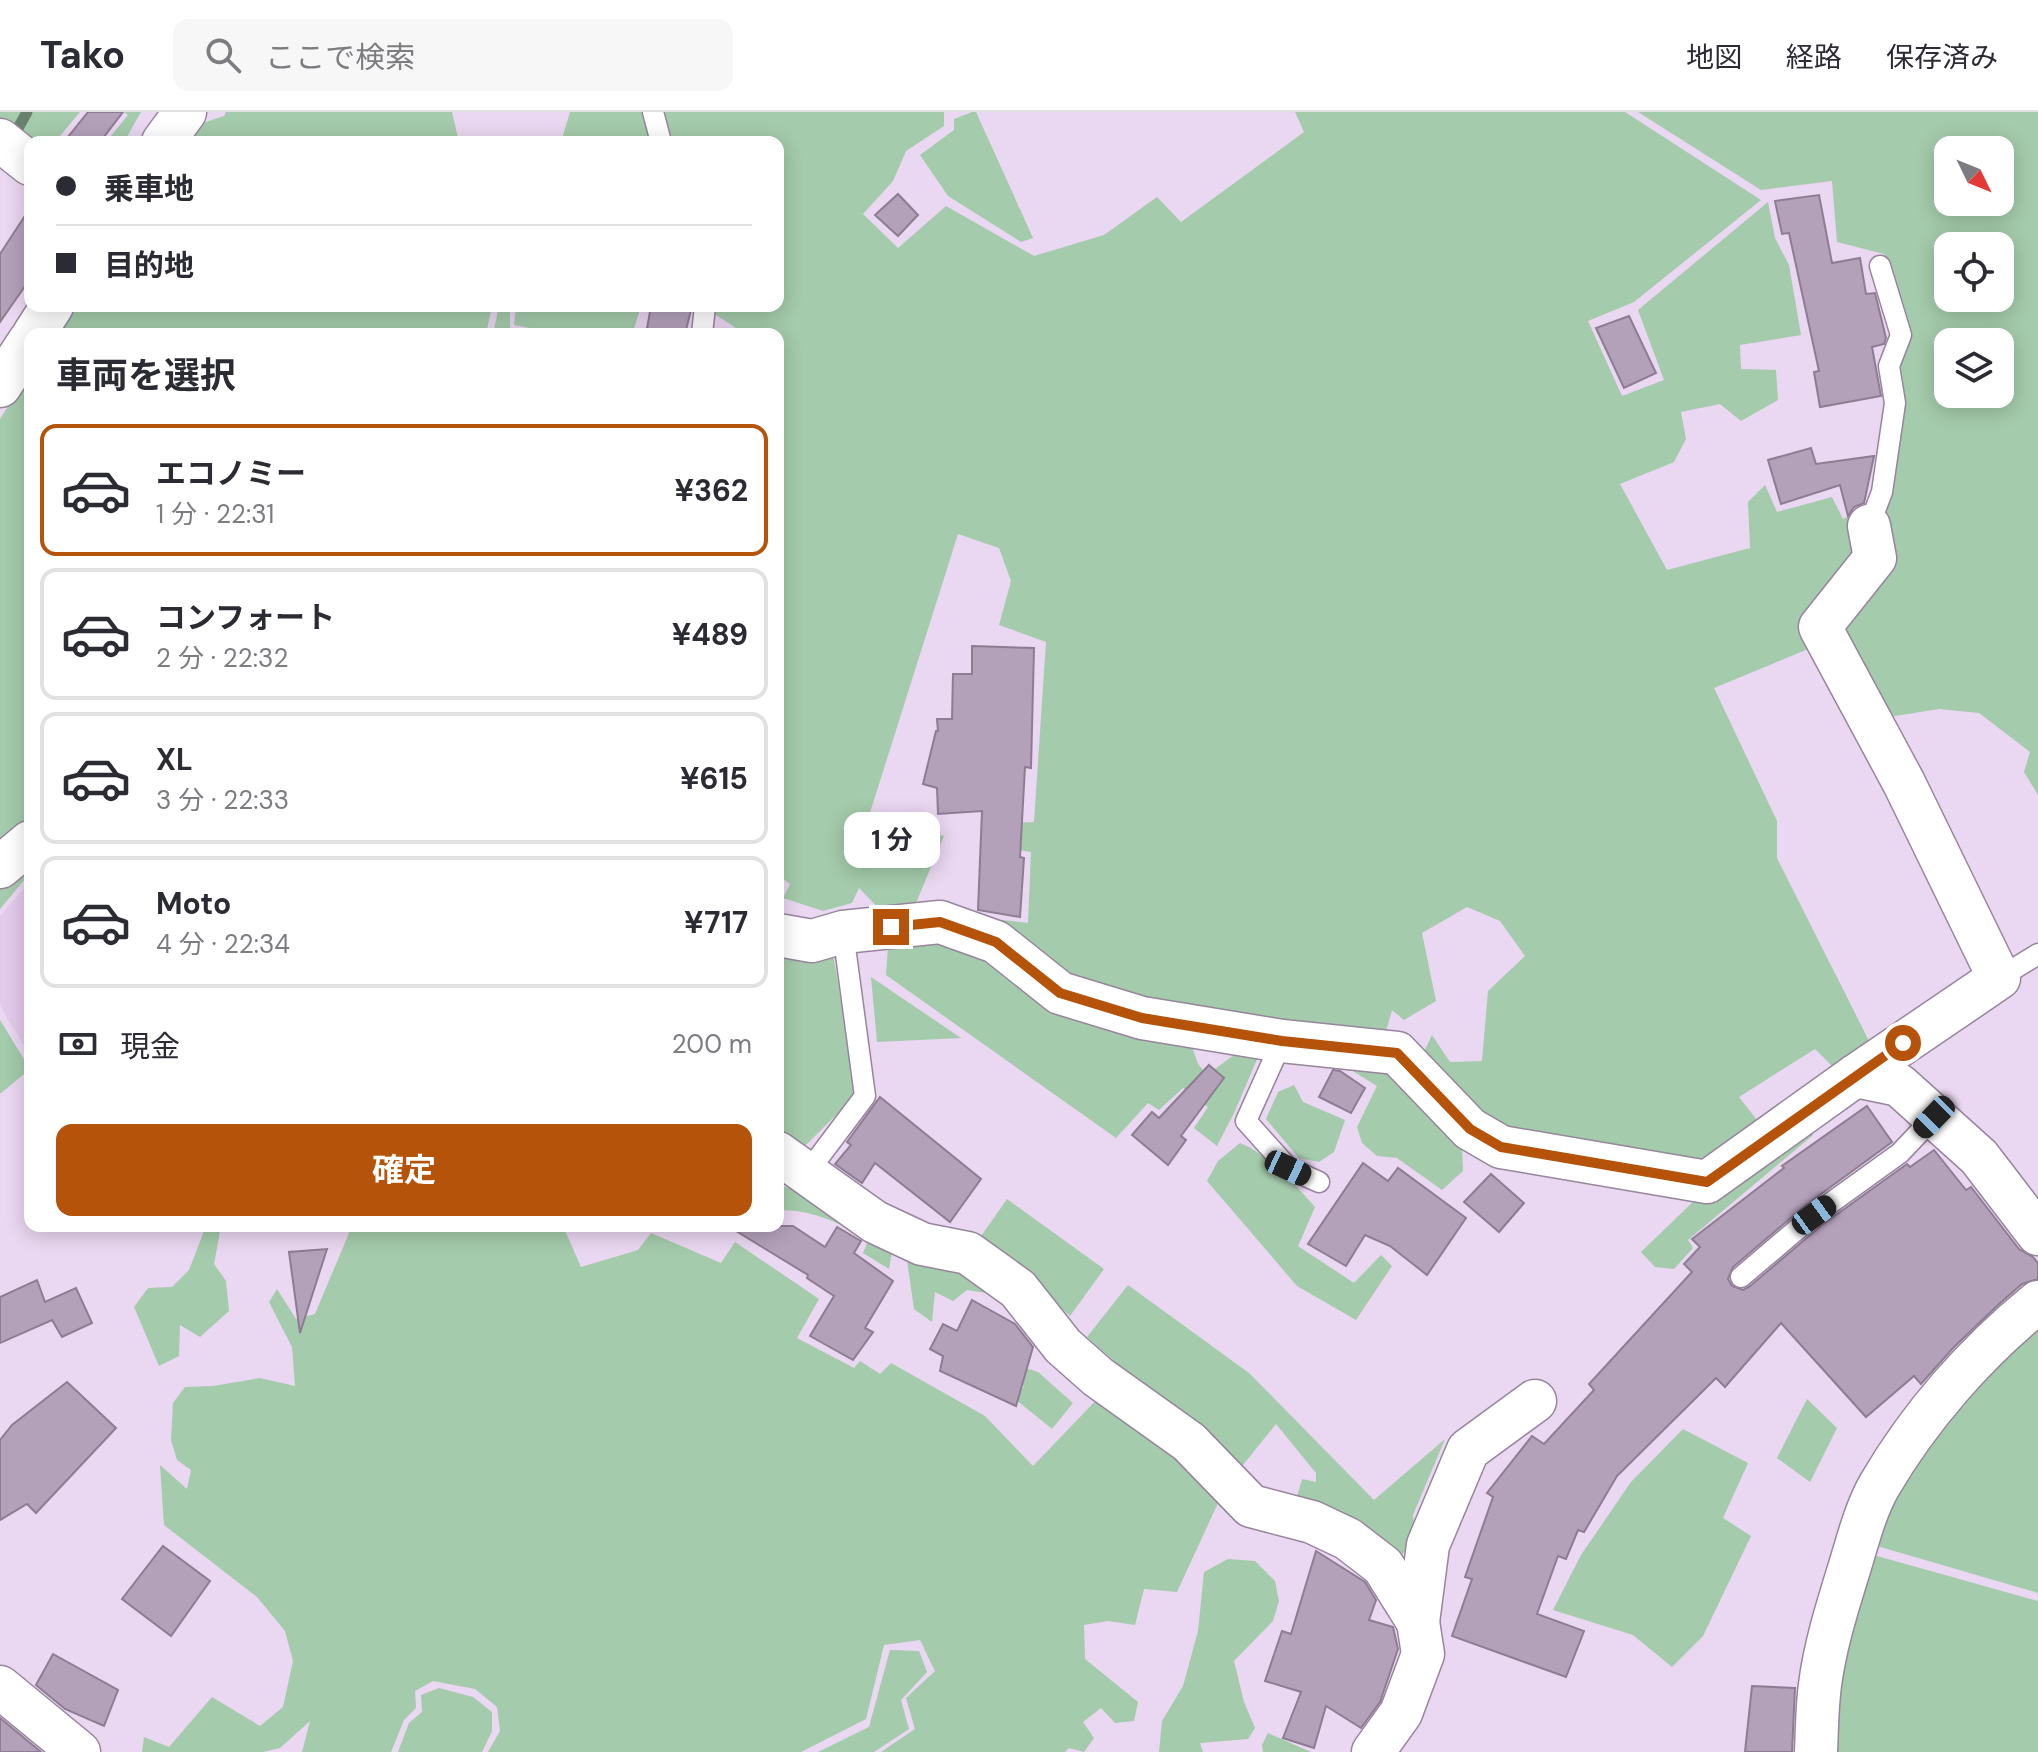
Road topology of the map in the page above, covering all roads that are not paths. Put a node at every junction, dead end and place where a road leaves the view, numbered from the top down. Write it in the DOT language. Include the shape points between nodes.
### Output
graph roads {
  1 [pos="185,112"];
  2 [pos="653,112"];
  3 [pos="167,136"];
  4 [pos="659,136"];
  5 [pos="1880,266"];
  6 [pos="24,349"];
  7 [pos="0,386"];
  8 [pos="1869,526"];
  9 [pos="24,847"];
  10 [pos="0,867"];
  11 [pos="843,932"];
  12 [pos="784,936"];
  13 [pos="2038,954"];
  14 [pos="1999,978"];
  15 [pos="1282,1041"];
  16 [pos="1855,1076"];
  17 [pos="1934,1117"];
  18 [pos="793,1163"];
  19 [pos="1319,1182"];
  20 [pos="2038,1234"];
  21 [pos="1741,1277"];
  22 [pos="2038,1302"];
  23 [pos="1535,1401"];
  24 [pos="1418,1622"];
  25 [pos="0,1687"];
  26 [pos="79,1752"];
  27 [pos="1373,1752"];
  28 [pos="1816,1752"];
  1 -- 3 [label="street"];
  2 -- 4 [label="lane"];
  5 -- 8 [label="lane" via="1901,335 1889,366 1895,403 1882,492"];
  6 -- 7 [label="street"];
  8 -- 14 [label="street" via="1875,558 1820,627"];
  9 -- 10 [label="street"];
  11 -- 12 [label="street" via="812,941"];
  11 -- 15 [label="street" via="940,922 996,942 1060,993 1142,1018"];
  11 -- 18 [label="lane" via="865,1096"];
  13 -- 14 [label="lane"];
  14 -- 16 [label="street"];
  15 -- 16 [label="street" via="1397,1053 1470,1129 1501,1147 1707,1182"];
  15 -- 19 [label="lane" via="1246,1121 1288,1168"];
  16 -- 17 [label="street" via="1899,1085"];
  17 -- 20 [label="street" via="1979,1157"];
  17 -- 21 [label="lane" via="1900,1153"];
  18 -- 24 [label="street" via="875,1222 922,1244 968,1253 1018,1289 1063,1346 1189,1442 1251,1506 1324,1528 1383,1566"];
  22 -- 28 [label="street" via="2003,1330 1940,1401 1878,1489 1833,1621 1820,1685"];
  23 -- 24 [label="street" via="1468,1450 1428,1545"];
  24 -- 27 [label="street" via="1423,1654 1414,1684"];
  25 -- 26 [label="street"];
}
